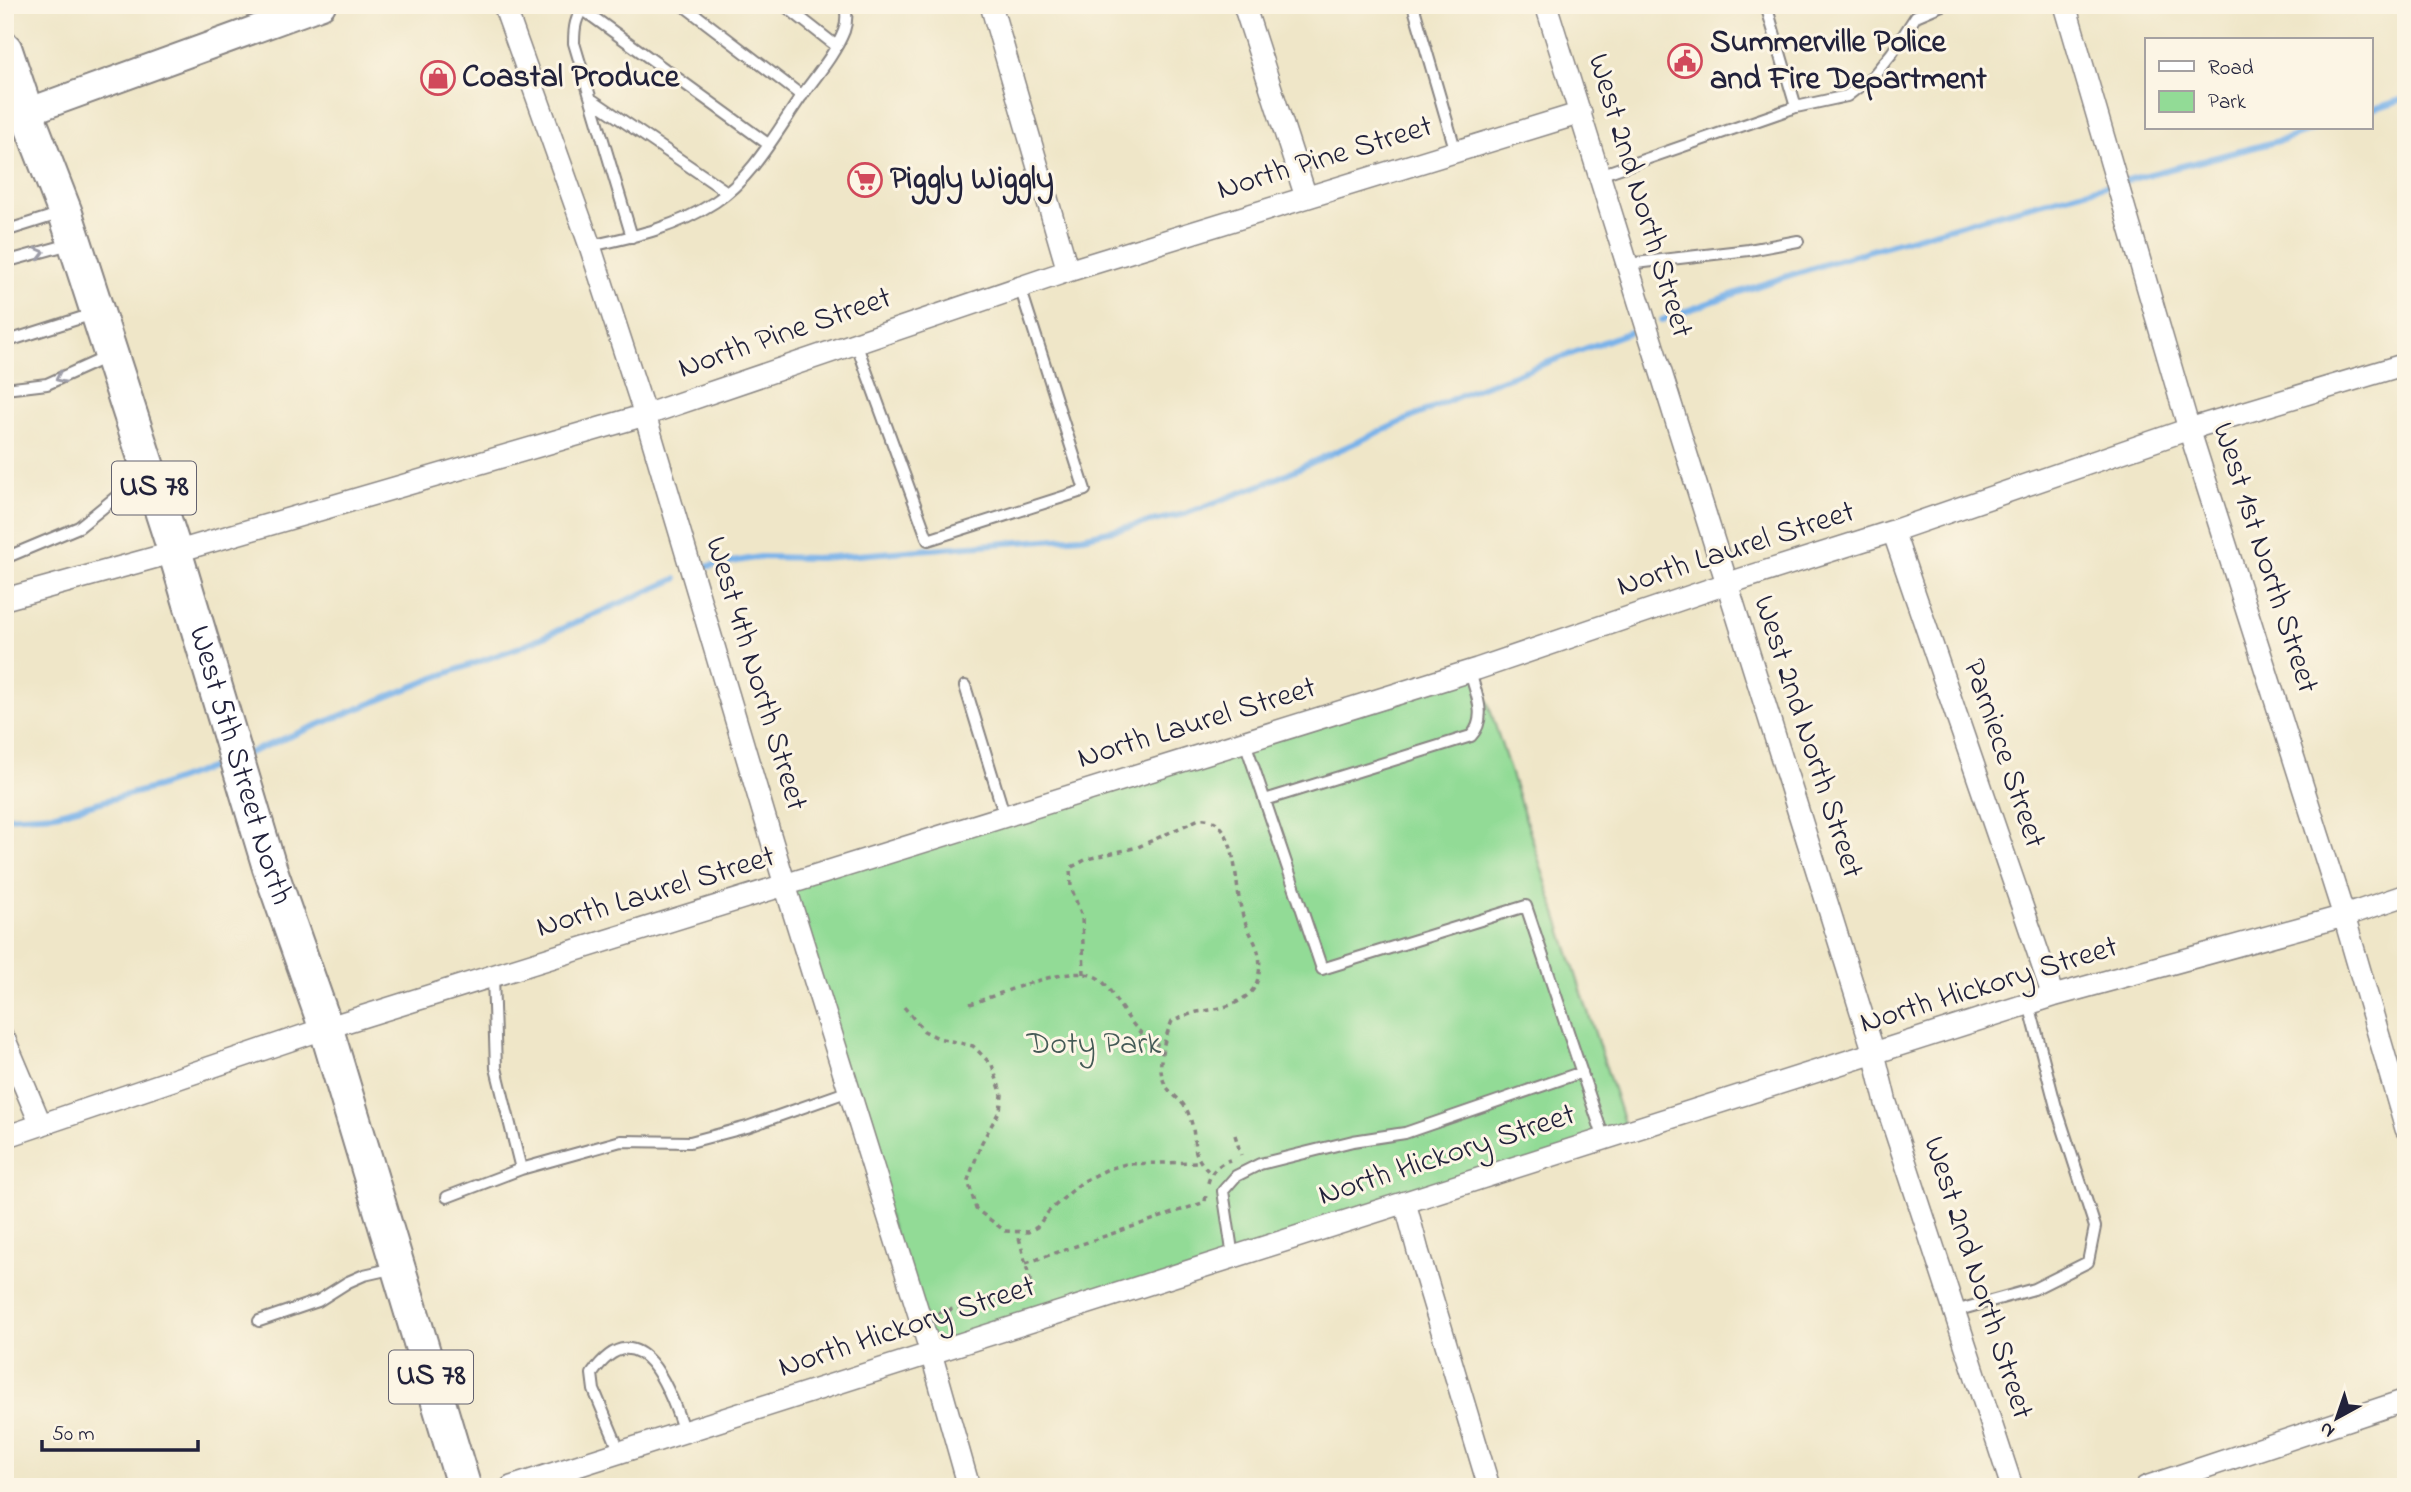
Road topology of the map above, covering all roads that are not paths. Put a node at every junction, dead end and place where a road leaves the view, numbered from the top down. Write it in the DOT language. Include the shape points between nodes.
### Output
graph roads {
  1 [pos="322,5"];
  2 [pos="504,5"];
  3 [pos="683,5"];
  4 [pos="784,5"];
  5 [pos="845,5"];
  6 [pos="991,5"];
  7 [pos="1244,5"];
  8 [pos="1413,5"];
  9 [pos="1546,5"];
  10 [pos="1766,5"];
  11 [pos="1942,5"];
  12 [pos="2065,5"];
  13 [pos="584,7"];
  14 [pos="287,11"];
  15 [pos="835,45"];
  16 [pos="5,49"];
  17 [pos="802,96"];
  18 [pos="591,99"];
  19 [pos="1796,107"];
  20 [pos="1581,113"];
  21 [pos="16,117"];
  22 [pos="768,144"];
  23 [pos="1456,152"];
  24 [pos="1600,174"];
  25 [pos="727,192"];
  26 [pos="1306,197"];
  27 [pos="70,228"];
  28 [pos="5,231"];
  29 [pos="632,237"];
  30 [pos="1798,241"];
  31 [pos="590,246"];
  32 [pos="5,262"];
  33 [pos="1627,264"];
  34 [pos="1068,271"];
  35 [pos="1020,287"];
  36 [pos="97,313"];
  37 [pos="5,342"];
  38 [pos="856,343"];
  39 [pos="111,355"];
  40 [pos="2406,364"];
  41 [pos="5,389"];
  42 [pos="645,415"];
  43 [pos="2189,429"];
  44 [pos="154,487"];
  45 [pos="1893,531"];
  46 [pos="175,552"];
  47 [pos="5,558"];
  48 [pos="1726,584"];
  49 [pos="5,599"];
  50 [pos="1470,671"];
  51 [pos="965,686"];
  52 [pos="1245,742"];
  53 [pos="1265,800"];
  54 [pos="1005,817"];
  55 [pos="785,885"];
  56 [pos="2406,895"];
  57 [pos="2344,916"];
  58 [pos="493,976"];
  59 [pos="2053,996"];
  60 [pos="2029,1004"];
  61 [pos="326,1028"];
  62 [pos="5,1040"];
  63 [pos="1874,1053"];
  64 [pos="1581,1072"];
  65 [pos="849,1091"];
  66 [pos="41,1125"];
  67 [pos="2406,1129"];
  68 [pos="5,1137"];
  69 [pos="1604,1139"];
  70 [pos="521,1169"];
  71 [pos="447,1196"];
  72 [pos="1405,1202"];
  73 [pos="1233,1257"];
  74 [pos="398,1268"];
  75 [pos="1955,1311"];
  76 [pos="259,1321"];
  77 [pos="931,1353"];
  78 [pos="2406,1400"];
  79 [pos="684,1432"];
  80 [pos="620,1452"];
  81 [pos="464,1487"];
  82 [pos="511,1487"];
  83 [pos="969,1487"];
  84 [pos="1489,1487"];
  85 [pos="2012,1487"];
  86 [pos="2146,1487"];
  1 -- 14 [label="street"];
  2 -- 31 [label="street, West 4th North Street"];
  3 -- 17 [label="lane"];
  4 -- 15 [label="lane"];
  5 -- 15 [label="lane" via="844,32"];
  6 -- 34 [label="street"];
  7 -- 26 [label="street"];
  8 -- 23 [label="lane"];
  9 -- 20 [label="street, West 2nd North Street"];
  10 -- 19 [label="lane"];
  11 -- 19 [label="lane" via="1916,16 1874,75 1847,96"];
  12 -- 43 [label="street, West 1st North Street"];
  13 -- 18 [label="lane" via="573,26 574,43"];
  13 -- 22 [label="lane"];
  14 -- 21 [label="street"];
  15 -- 17 [label="lane"];
  16 -- 21 [label="main road, West 5th Street North / US 78"];
  17 -- 22 [label="lane"];
  18 -- 25 [label="lane"];
  18 -- 29 [label="lane"];
  19 -- 24 [label="lane"];
  20 -- 23 [label="street, North Pine Street"];
  20 -- 24 [label="street, West 2nd North Street"];
  21 -- 27 [label="main road, West 5th Street North / US 78"];
  22 -- 25 [label="lane"];
  23 -- 26 [label="street, North Pine Street"];
  24 -- 33 [label="street, West 2nd North Street"];
  25 -- 29 [label="lane" via="684,220"];
  26 -- 34 [label="street, North Pine Street"];
  27 -- 28 [label="lane"];
  32 -- 27 [label="lane, one-way"];
  27 -- 36 [label="main road, West 5th Street North / US 78"];
  29 -- 31 [label="lane"];
  30 -- 33 [label="lane"];
  31 -- 42 [label="street, West 4th North Street"];
  33 -- 48 [label="street, West 2nd North Street"];
  34 -- 35 [label="street, North Pine Street"];
  35 -- 38 [label="street, North Pine Street"];
  35 -- 38 [label="lane" via="1085,490 928,540"];
  36 -- 37 [label="lane"];
  36 -- 39 [label="main road, West 5th Street North / US 78"];
  38 -- 42 [label="street, North Pine Street"];
  39 -- 41 [label="lane, one-way" via="47,384"];
  39 -- 44 [label="main road, West 5th Street North / US 78"];
  40 -- 43 [label="street, North Laurel Street"];
  42 -- 46 [label="street, North Pine Street"];
  42 -- 55 [label="street, West 4th North Street"];
  43 -- 45 [label="street, North Laurel Street"];
  43 -- 57 [label="street, West 1st North Street"];
  44 -- 46 [label="main road, West 5th Street North / US 78"];
  44 -- 47 [label="lane" via="116,497 79,527"];
  45 -- 48 [label="street, North Laurel Street"];
  45 -- 59 [label="street, Parniece Street"];
  46 -- 49 [label="street, North Pine Street"];
  46 -- 61 [label="main road, West 5th Street North / US 78" via="270,866"];
  48 -- 50 [label="street, North Laurel Street"];
  48 -- 63 [label="street, West 2nd North Street"];
  50 -- 52 [label="street, North Laurel Street"];
  50 -- 53 [label="lane" via="1482,717 1471,736"];
  51 -- 54 [label="lane"];
  52 -- 53 [label="lane"];
  52 -- 54 [label="street, North Laurel Street"];
  53 -- 64 [label="lane" via="1322,969 1526,906"];
  54 -- 55 [label="street, North Laurel Street"];
  55 -- 58 [label="street, North Laurel Street"];
  55 -- 65 [label="street, West 4th North Street"];
  56 -- 57 [label="street, North Hickory Street"];
  57 -- 59 [label="street, North Hickory Street"];
  57 -- 67 [label="street, West 1st North Street"];
  58 -- 61 [label="street, North Laurel Street"];
  58 -- 70 [label="lane" via="496,1069"];
  59 -- 60 [label="street, North Hickory Street"];
  60 -- 63 [label="street, North Hickory Street"];
  60 -- 75 [label="lane" via="2095,1227 2088,1262 2034,1289"];
  61 -- 66 [label="street, North Laurel Street"];
  61 -- 74 [label="main road, West 5th Street North / US 78"];
  62 -- 66 [label="street"];
  63 -- 69 [label="street, North Hickory Street"];
  63 -- 75 [label="street, West 2nd North Street" via="1886,1103"];
  64 -- 69 [label="lane"];
  64 -- 73 [label="lane" via="1405,1133 1353,1141 1244,1170 1223,1191"];
  65 -- 70 [label="lane" via="690,1142 621,1141"];
  65 -- 77 [label="street, West 4th North Street"];
  66 -- 68 [label="street, North Laurel Street"];
  69 -- 72 [label="street, North Hickory Street"];
  70 -- 71 [label="lane"];
  72 -- 73 [label="street, North Hickory Street"];
  72 -- 84 [label="street"];
  73 -- 77 [label="street, North Hickory Street"];
  74 -- 76 [label="lane" via="364,1275 317,1301"];
  74 -- 81 [label="main road, West 5th Street North / US 78"];
  75 -- 85 [label="street, West 2nd North Street"];
  77 -- 79 [label="street, North Hickory Street"];
  77 -- 83 [label="street, West 4th North Street"];
  78 -- 86 [label="street"];
  79 -- 80 [label="street, North Hickory Street"];
  79 -- 80 [label="lane" via="658,1369 630,1349 612,1354 592,1374 594,1390"];
  80 -- 82 [label="street, North Hickory Street"];
}
